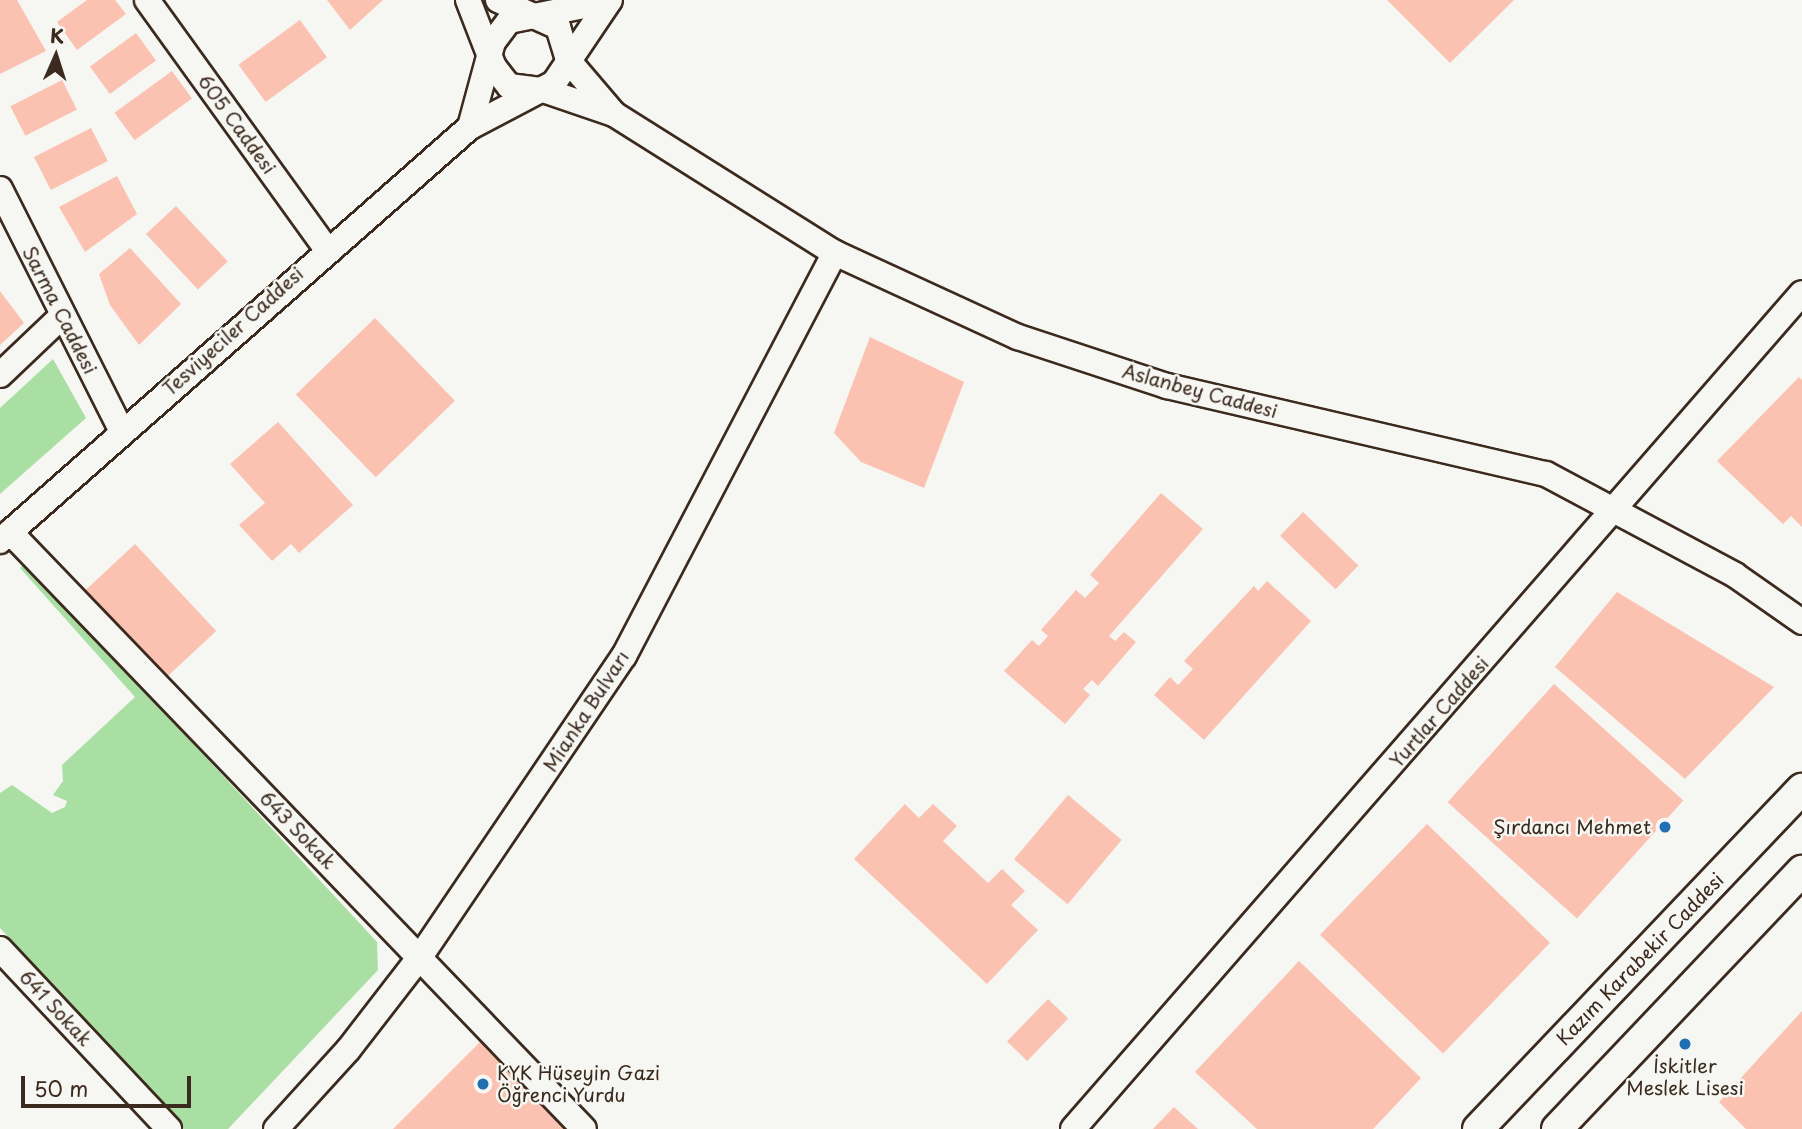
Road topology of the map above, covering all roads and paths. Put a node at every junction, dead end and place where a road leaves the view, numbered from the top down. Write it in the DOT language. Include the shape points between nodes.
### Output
graph roads {
  1 [pos="147,0"];
  2 [pos="468,0"];
  3 [pos="498,0"];
  4 [pos="610,1"];
  5 [pos="535,15"];
  6 [pos="491,55"];
  7 [pos="568,60"];
  8 [pos="543,90"];
  9 [pos="614,114"];
  10 [pos="470,127"];
  11 [pos="0,189"];
  12 [pos="326,248"];
  13 [pos="835,253"];
  14 [pos="1802,293"];
  15 [pos="62,316"];
  16 [pos="0,375"];
  17 [pos="121,430"];
  18 [pos="1616,509"];
  19 [pos="5,537"];
  20 [pos="1802,622"];
  21 [pos="1802,789"];
  22 [pos="1802,871"];
  23 [pos="0,949"];
  24 [pos="420,957"];
  25 [pos="169,1129"];
  26 [pos="276,1129"];
  27 [pos="584,1129"];
  28 [pos="1073,1129"];
  29 [pos="1478,1129"];
  30 [pos="1557,1129"];
  1 -- 12 [label="street, 605 Caddesi"];
  2 -- 6 [label="street"];
  3 -- 5 [label="street"];
  4 -- 5 [label="street"];
  4 -- 7 [label="street"];
  5 -- 6 [label="street" via="509,21 493,42"];
  5 -- 7 [label="street" via="558,27"];
  6 -- 8 [label="street" via="509,86"];
  6 -- 10 [label="street"];
  7 -- 8 [label="street" via="562,74"];
  7 -- 9 [label="street"];
  8 -- 9 [label="street"];
  8 -- 10 [label="street, Tesviyeciler Caddesi"];
  9 -- 13 [label="street, Aslanbey Caddesi"];
  10 -- 12 [label="street, Tesviyeciler Caddesi"];
  11 -- 15 [label="street, Sarma Caddesi"];
  12 -- 17 [label="street, Tesviyeciler Caddesi"];
  13 -- 18 [label="street, Aslanbey Caddesi" via="1018,337 1167,386 1546,474"];
  13 -- 24 [label="street, Mianka Bulvarı" via="624,656"];
  14 -- 18 [label="street, Yurtlar Caddesi"];
  15 -- 16 [label="street"];
  15 -- 17 [label="street, Sarma Caddesi"];
  17 -- 19 [label="street, Tesviyeciler Caddesi"];
  18 -- 20 [label="street, Aslanbey Caddesi" via="1735,575"];
  18 -- 28 [label="street, Yurtlar Caddesi"];
  19 -- 24 [label="street, 643 Sokak"];
  21 -- 29 [label="main road, Kazım Karabekir Caddesi"];
  22 -- 30 [label="main road"];
  23 -- 25 [label="street, 641 Sokak"];
  24 -- 26 [label="street, Mianka Bulvarı" via="348,1050"];
  24 -- 27 [label="street, 643 Sokak"];
}
